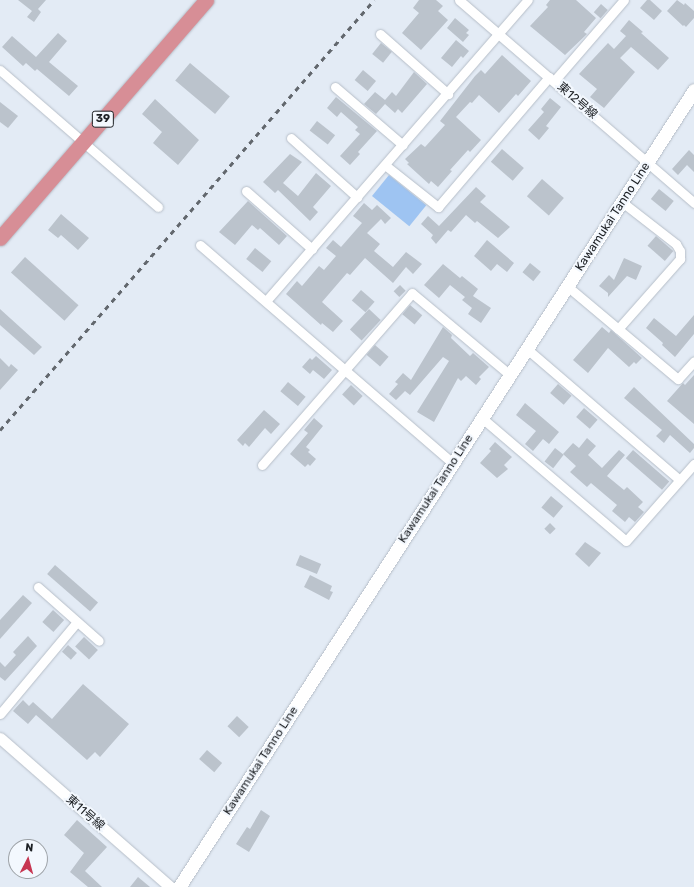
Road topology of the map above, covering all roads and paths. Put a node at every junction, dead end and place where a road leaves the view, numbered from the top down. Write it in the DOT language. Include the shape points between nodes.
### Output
graph roads {
  1 [pos="206,0"];
  2 [pos="459,0"];
  3 [pos="528,0"];
  4 [pos="624,0"];
  5 [pos="380,34"];
  6 [pos="498,34"];
  7 [pos="0,70"];
  8 [pos="552,79"];
  9 [pos="335,87"];
  10 [pos="694,90"];
  11 [pos="448,94"];
  12 [pos="291,138"];
  13 [pos="83,142"];
  14 [pos="403,145"];
  15 [pos="647,163"];
  16 [pos="385,165"];
  17 [pos="246,191"];
  18 [pos="357,198"];
  19 [pos="622,202"];
  20 [pos="694,203"];
  21 [pos="158,207"];
  22 [pos="0,238"];
  23 [pos="200,245"];
  24 [pos="312,249"];
  25 [pos="567,286"];
  26 [pos="266,301"];
  27 [pos="618,329"];
  28 [pos="527,349"];
  29 [pos="694,361"];
  30 [pos="346,370"];
  31 [pos="510,375"];
  32 [pos="482,418"];
  33 [pos="453,463"];
  34 [pos="694,464"];
  35 [pos="262,465"];
  36 [pos="680,480"];
  37 [pos="38,587"];
  38 [pos="78,622"];
  39 [pos="100,641"];
  40 [pos="0,714"];
  41 [pos="0,738"];
  42 [pos="170,887"];
  43 [pos="179,887"];
  1 -- 13 [label="highway, 39"];
  2 -- 6 [label="street, 東12号線"];
  3 -- 6 [label="street"];
  4 -- 8 [label="street"];
  5 -- 11 [label="street"];
  6 -- 8 [label="street, 東12号線"];
  6 -- 11 [label="street"];
  7 -- 13 [label="street"];
  8 -- 15 [label="street, 東12号線"];
  8 -- 16 [label="street" via="438,207"];
  9 -- 14 [label="street"];
  10 -- 15 [label="main road, Kawamukai Tanno Line"];
  11 -- 14 [label="street"];
  12 -- 18 [label="street"];
  13 -- 21 [label="street"];
  13 -- 22 [label="highway, 39"];
  14 -- 16 [label="street"];
  15 -- 19 [label="main road, Kawamukai Tanno Line"];
  15 -- 20 [label="street, 東12号線"];
  16 -- 18 [label="street"];
  17 -- 24 [label="street"];
  18 -- 24 [label="street"];
  19 -- 25 [label="main road, Kawamukai Tanno Line"];
  19 -- 27 [label="street" via="676,244 680,251 680,259"];
  23 -- 26 [label="street"];
  24 -- 26 [label="street"];
  25 -- 27 [label="street"];
  25 -- 28 [label="main road, Kawamukai Tanno Line"];
  26 -- 30 [label="street"];
  27 -- 29 [label="street" via="678,379"];
  28 -- 31 [label="main road, Kawamukai Tanno Line"];
  28 -- 36 [label="street"];
  30 -- 31 [label="street" via="412,293"];
  30 -- 33 [label="street"];
  30 -- 35 [label="street"];
  31 -- 32 [label="main road, Kawamukai Tanno Line"];
  32 -- 33 [label="main road, Kawamukai Tanno Line"];
  32 -- 36 [label="street" via="626,541"];
  33 -- 43 [label="main road, Kawamukai Tanno Line"];
  34 -- 36 [label="street"];
  37 -- 38 [label="street"];
  38 -- 39 [label="street"];
  38 -- 40 [label="street"];
  41 -- 42 [label="street, 東11号線"];
}
